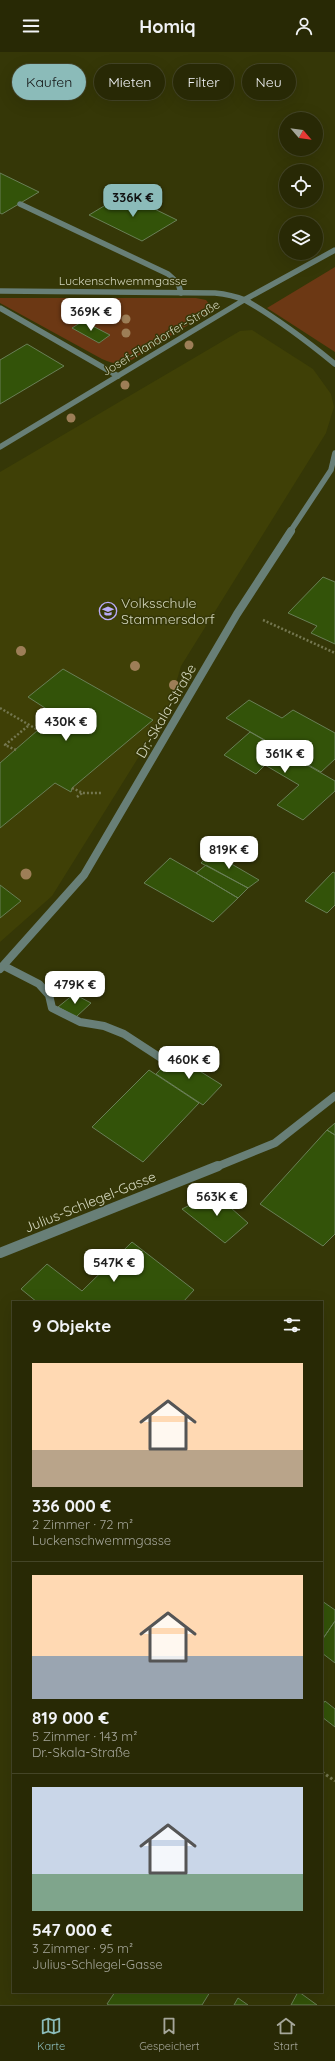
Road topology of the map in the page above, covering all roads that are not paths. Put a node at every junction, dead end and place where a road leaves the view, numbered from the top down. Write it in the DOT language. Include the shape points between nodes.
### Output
graph roads {
  1 [pos="20,204"];
  2 [pos="335,250"];
  3 [pos="0,291"];
  4 [pos="181,292"];
  5 [pos="244,300"];
  6 [pos="0,308"];
  7 [pos="335,364"];
  8 [pos="118,376"];
  9 [pos="0,447"];
  10 [pos="335,453"];
  11 [pos="333,471"];
  12 [pos="2,967"];
  13 [pos="168,1062"];
  14 [pos="335,1096"];
  15 [pos="0,1253"];
  1 -- 4 [label="street" via="168,274 178,283"];
  2 -- 5 [label="street, Josef-Flandorfer-Straße"];
  3 -- 4 [label="street, Luckenschwemmgasse"];
  4 -- 5 [label="street, Luckenschwemmgasse" via="215,292"];
  5 -- 7 [label="street" via="312,345"];
  5 -- 8 [label="street, Josef-Flandorfer-Straße"];
  6 -- 8 [label="street"];
  8 -- 9 [label="street, Josef-Flandorfer-Straße"];
  10 -- 11 [label="street, Dr.-Skala-Straße"];
  11 -- 12 [label="street, Dr.-Skala-Straße" via="237,614 84,876"];
  12 -- 13 [label="street" via="39,984 49,995 52,1008 64,1016 124,1034"];
  14 -- 15 [label="street, Julius-Schlegel-Gasse" via="275,1143"];
}
